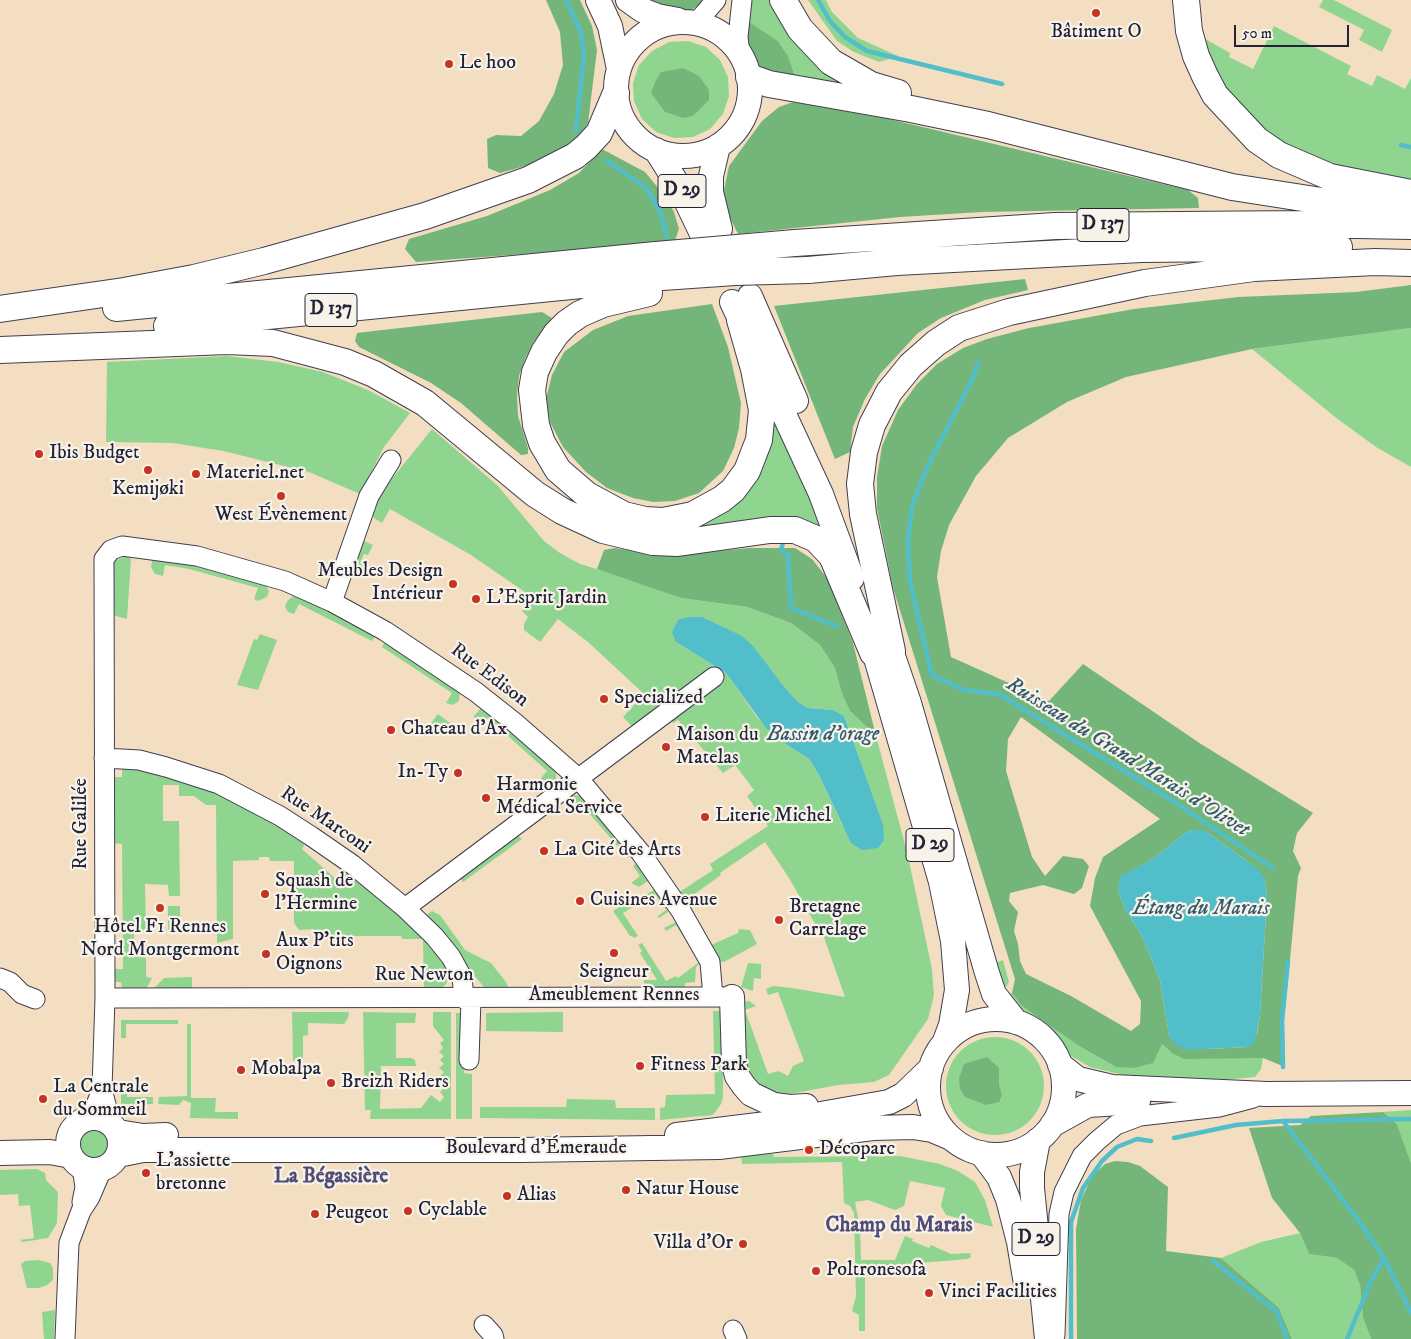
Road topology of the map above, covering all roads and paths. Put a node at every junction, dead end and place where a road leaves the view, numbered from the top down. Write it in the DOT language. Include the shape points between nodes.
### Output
graph roads {
  1 [pos="598,0"];
  2 [pos="628,0"];
  3 [pos="716,0"];
  4 [pos="742,0"];
  5 [pos="783,0"];
  6 [pos="1186,0"];
  7 [pos="690,22"];
  8 [pos="745,65"];
  9 [pos="618,81"];
  10 [pos="718,146"];
  11 [pos="1076,146"];
  12 [pos="656,150"];
  13 [pos="1411,193"];
  14 [pos="1411,209"];
  15 [pos="1411,226"];
  16 [pos="1411,250"];
  17 [pos="1411,263"];
  18 [pos="661,274"];
  19 [pos="741,306"];
  20 [pos="0,309"];
  21 [pos="0,319"];
  22 [pos="0,342"];
  23 [pos="0,350"];
  24 [pos="391,460"];
  25 [pos="104,559"];
  26 [pos="332,602"];
  27 [pos="882,652"];
  28 [pos="714,676"];
  29 [pos="104,758"];
  30 [pos="578,778"];
  31 [pos="405,908"];
  32 [pos="0,978"];
  33 [pos="722,997"];
  34 [pos="105,998"];
  35 [pos="468,999"];
  36 [pos="36,1000"];
  37 [pos="1016,1022"];
  38 [pos="945,1042"];
  39 [pos="469,1060"];
  40 [pos="1060,1065"];
  41 [pos="931,1068"];
  42 [pos="1411,1093"];
  43 [pos="1267,1094"];
  44 [pos="880,1104"];
  45 [pos="1045,1132"];
  46 [pos="951,1138"];
  47 [pos="0,1140"];
  48 [pos="99,1146"];
  49 [pos="0,1153"];
  50 [pos="981,1153"];
  51 [pos="65,1339"];
  52 [pos="1032,1339"];
  53 [pos="1047,1339"];
  54 [pos="1055,1339"];
  1 -- 9 [label="main road" via="610,26"];
  2 -- 7 [label="main road" via="657,16"];
  3 -- 7 [label="street"];
  4 -- 8 [label="street" via="738,38"];
  5 -- 11 [label="highway" via="792,18 820,53 854,77"];
  6 -- 13 [label="highway" via="1189,31 1205,76 1215,95 1257,140 1279,155 1330,177"];
  7 -- 8 [label="main road" via="722,34"];
  7 -- 9 [label="main road" via="670,23 644,34 625,56"];
  8 -- 10 [label="main road" via="750,93 747,109 731,136"];
  8 -- 11 [label="highway" via="769,84 911,109"];
  9 -- 12 [label="main road" via="620,111 628,128"];
  9 -- 20 [label="highway" via="599,133 575,156 528,180 425,216 264,261 124,291"];
  10 -- 12 [label="main road" via="687,156"];
  10 -- 12 [label="main road, D 29" via="711,176 711,232"];
  11 -- 14 [label="highway" via="1201,181 1264,194"];
  15 -- 18 [label="highway, D 137, bridge" via="1055,226 795,243"];
  16 -- 18 [label="highway, D 137, bridge" via="1296,246 1141,248 808,270"];
  17 -- 27 [label="highway" via="1274,267 1145,283 1009,312 960,328 936,343 911,365 889,392 872,425 864,452 860,484"];
  18 -- 19 [label="highway" via="621,298 580,314 567,323 544,352 532,390 536,426 542,444 558,470 587,495 624,515 663,521 694,515 733,490 747,471 759,440 762,410"];
  18 -- 21 [label="highway, D 137"];
  18 -- 22 [label="highway, D 137"];
  19 -- 27 [label="main road, D 29" via="825,503 864,613"];
  23 -- 27 [label="highway" via="227,341 273,343 345,362 374,374 425,403 536,494 562,511 603,530 653,542 678,543 770,530 796,530 816,539 832,556"];
  24 -- 26 [label="street" via="369,496"];
  25 -- 26 [label="street, Rue Edison" via="111,550 122,546 196,556 285,581"];
  25 -- 29 [label="street, Rue Galilée"];
  26 -- 30 [label="street, Rue Edison" via="385,631 476,692"];
  27 -- 37 [label="main road, D 29" via="994,994"];
  27 -- 38 [label="main road, D 29" via="953,941 957,990"];
  28 -- 30 [label="street"];
  29 -- 31 [label="street, Rue Marconi" via="139,760 166,767 219,784 250,799 353,865"];
  29 -- 34 [label="street, Rue Galilée"];
  30 -- 31 [label="street"];
  30 -- 33 [label="street, Rue Edison" via="641,853 681,911 710,962"];
  31 -- 35 [label="street, Rue Marconi" via="451,957 462,977"];
  32 -- 36 [label="street"];
  33 -- 35 [label="street, Rue Newton"];
  33 -- 44 [label="main road" via="734,1064 751,1094 774,1105 790,1107 832,1103"];
  34 -- 35 [label="street, Rue Newton"];
  34 -- 48 [label="street, Rue Galilée"];
  35 -- 39 [label="street, Rue Marconi"];
  37 -- 38 [label="main road" via="983,1020 963,1028"];
  37 -- 40 [label="main road" via="1043,1038"];
  38 -- 41 [label="main road"];
  40 -- 43 [label="main road" via="1078,1079 1112,1087"];
  40 -- 45 [label="main road" via="1061,1106"];
  41 -- 44 [label="main road, Boulevard d'Émeraude" via="903,1095"];
  41 -- 46 [label="main road" via="928,1093 931,1106 942,1129"];
  42 -- 43 [label="main road"];
  43 -- 45 [label="main road" via="1088,1105"];
  43 -- 54 [label="street" via="1219,1107 1140,1116 1116,1125 1082,1156 1064,1192 1059,1214"];
  44 -- 48 [label="main road, Boulevard d'Émeraude" via="680,1135 143,1136"];
  45 -- 50 [label="main road" via="1025,1148 1011,1153"];
  45 -- 53 [label="main road, D 29" via="1033,1162 1032,1188"];
  46 -- 48 [label="main road, Boulevard d'Émeraude" via="932,1130 898,1127 710,1148 143,1150"];
  46 -- 50 [label="main road"];
  47 -- 48 [label="main road" via="49,1137 71,1132 81,1121"];
  48 -- 49 [label="main road" via="50,1152"];
  48 -- 51 [label="street" via="90,1197 69,1243"];
  50 -- 52 [label="main road, D 29" via="999,1177 1014,1220"];
}
